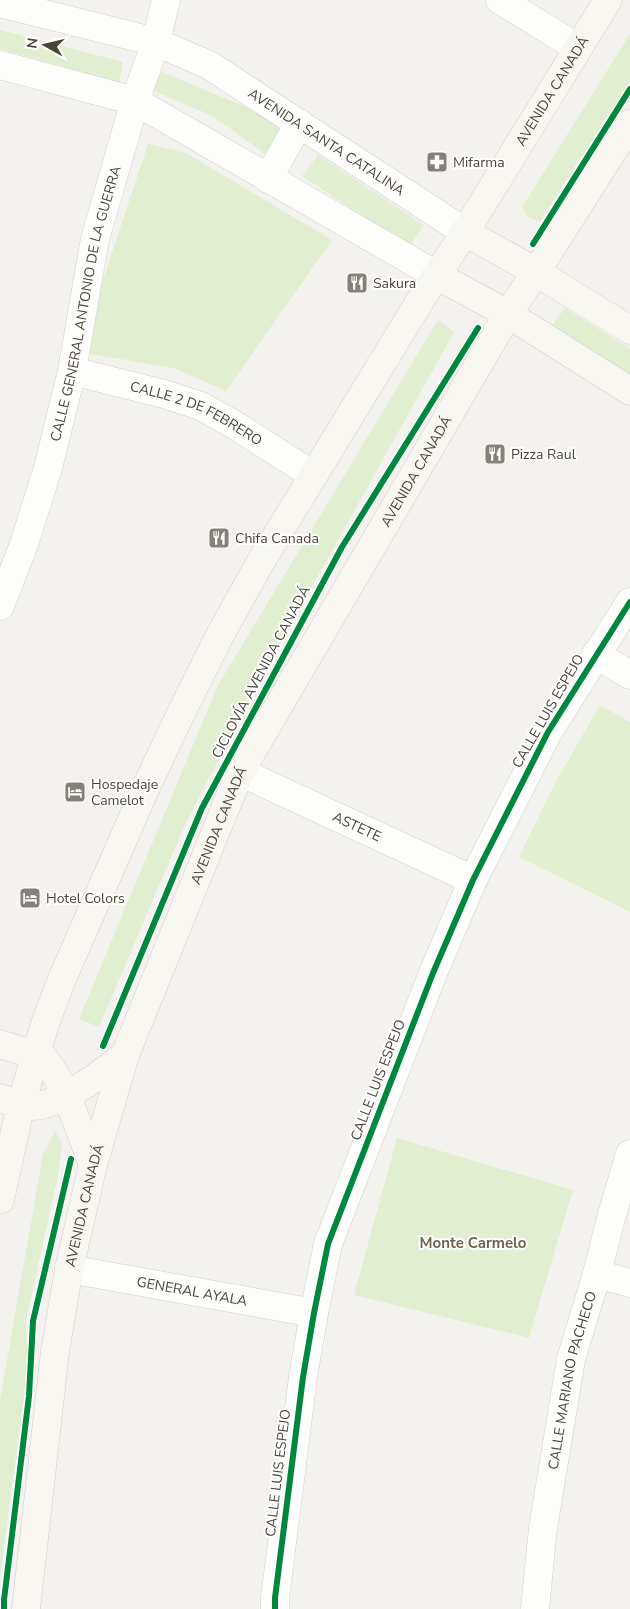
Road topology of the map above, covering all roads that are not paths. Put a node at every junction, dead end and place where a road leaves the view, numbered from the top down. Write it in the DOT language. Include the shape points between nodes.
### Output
graph roads {
  1 [pos="166,0"];
  2 [pos="500,0"];
  3 [pos="608,0"];
  4 [pos="0,3"];
  5 [pos="156,42"];
  6 [pos="578,48"];
  7 [pos="0,65"];
  8 [pos="135,101"];
  9 [pos="300,123"];
  10 [pos="630,124"];
  11 [pos="268,179"];
  12 [pos="466,232"];
  13 [pos="536,272"];
  14 [pos="436,275"];
  15 [pos="508,314"];
  16 [pos="630,330"];
  17 [pos="72,371"];
  18 [pos="630,391"];
  19 [pos="313,475"];
  20 [pos="630,602"];
  21 [pos="0,606"];
  22 [pos="596,654"];
  23 [pos="630,675"];
  24 [pos="240,772"];
  25 [pos="473,880"];
  26 [pos="0,1044"];
  27 [pos="36,1055"];
  28 [pos="125,1055"];
  29 [pos="65,1096"];
  30 [pos="11,1101"];
  31 [pos="630,1154"];
  32 [pos="93,1165"];
  33 [pos="0,1200"];
  34 [pos="69,1269"];
  35 [pos="597,1274"];
  36 [pos="630,1283"];
  37 [pos="314,1313"];
  38 [pos="26,1609"];
  39 [pos="275,1609"];
  40 [pos="535,1609"];
  1 -- 5 [label="street, CALLE GENERAL ANTONIO DE LA GUERRA"];
  2 -- 6 [label="street"];
  3 -- 6 [label="main road, AVENIDA CANADÁ"];
  4 -- 5 [label="street, AVENIDA SANTA CATALINA"];
  5 -- 8 [label="street, CALLE GENERAL ANTONIO DE LA GUERRA"];
  5 -- 9 [label="street, AVENIDA SANTA CATALINA" via="209,65"];
  6 -- 12 [label="main road, AVENIDA CANADÁ"];
  7 -- 8 [label="street"];
  8 -- 11 [label="street"];
  8 -- 17 [label="street, CALLE GENERAL ANTONIO DE LA GUERRA" via="95,239"];
  9 -- 11 [label="street"];
  9 -- 12 [label="street, AVENIDA SANTA CATALINA"];
  10 -- 13 [label="main road, AVENIDA CANADÁ"];
  11 -- 14 [label="street"];
  12 -- 13 [label="main road, AVENIDA SANTA CATALINA"];
  12 -- 14 [label="main road, AVENIDA CANADÁ"];
  13 -- 15 [label="main road, AVENIDA CANADÁ"];
  13 -- 16 [label="main road, AVENIDA SANTA CATALINA"];
  14 -- 15 [label="main road"];
  14 -- 19 [label="main road, AVENIDA CANADÁ"];
  15 -- 18 [label="main road"];
  15 -- 24 [label="main road, AVENIDA CANADÁ"];
  17 -- 19 [label="street, CALLE 2 DE FEBRERO" via="201,406"];
  17 -- 21 [label="street, CALLE GENERAL ANTONIO DE LA GUERRA" via="48,468"];
  19 -- 27 [label="main road, AVENIDA CANADÁ" via="220,635 179,717 62,979"];
  20 -- 22 [label="street, CALLE LUIS ESPEJO"];
  22 -- 23 [label="street"];
  22 -- 25 [label="street, CALLE LUIS ESPEJO" via="548,732"];
  24 -- 25 [label="street, ASTETE"];
  24 -- 28 [label="main road, AVENIDA CANADÁ"];
  25 -- 37 [label="street, CALLE LUIS ESPEJO" via="433,973 328,1244"];
  26 -- 27 [label="main road"];
  27 -- 29 [label="main road" via="47,1062"];
  27 -- 30 [label="main road, AVENIDA CANADÁ"];
  28 -- 29 [label="main road" via="93,1080"];
  28 -- 32 [label="main road, AVENIDA CANADÁ"];
  29 -- 30 [label="main road" via="37,1106"];
  29 -- 32 [label="main road"];
  30 -- 33 [label="main road, AVENIDA CANADÁ"];
  31 -- 35 [label="street, CALLE MARIANO PACHECO"];
  32 -- 34 [label="main road, AVENIDA CANADÁ"];
  34 -- 37 [label="street, GENERAL AYALA"];
  34 -- 38 [label="main road, AVENIDA CANADÁ" via="55,1352"];
  35 -- 36 [label="street"];
  35 -- 40 [label="street, CALLE MARIANO PACHECO" via="571,1358 542,1528"];
  37 -- 39 [label="street, CALLE LUIS ESPEJO" via="303,1377"];
}
